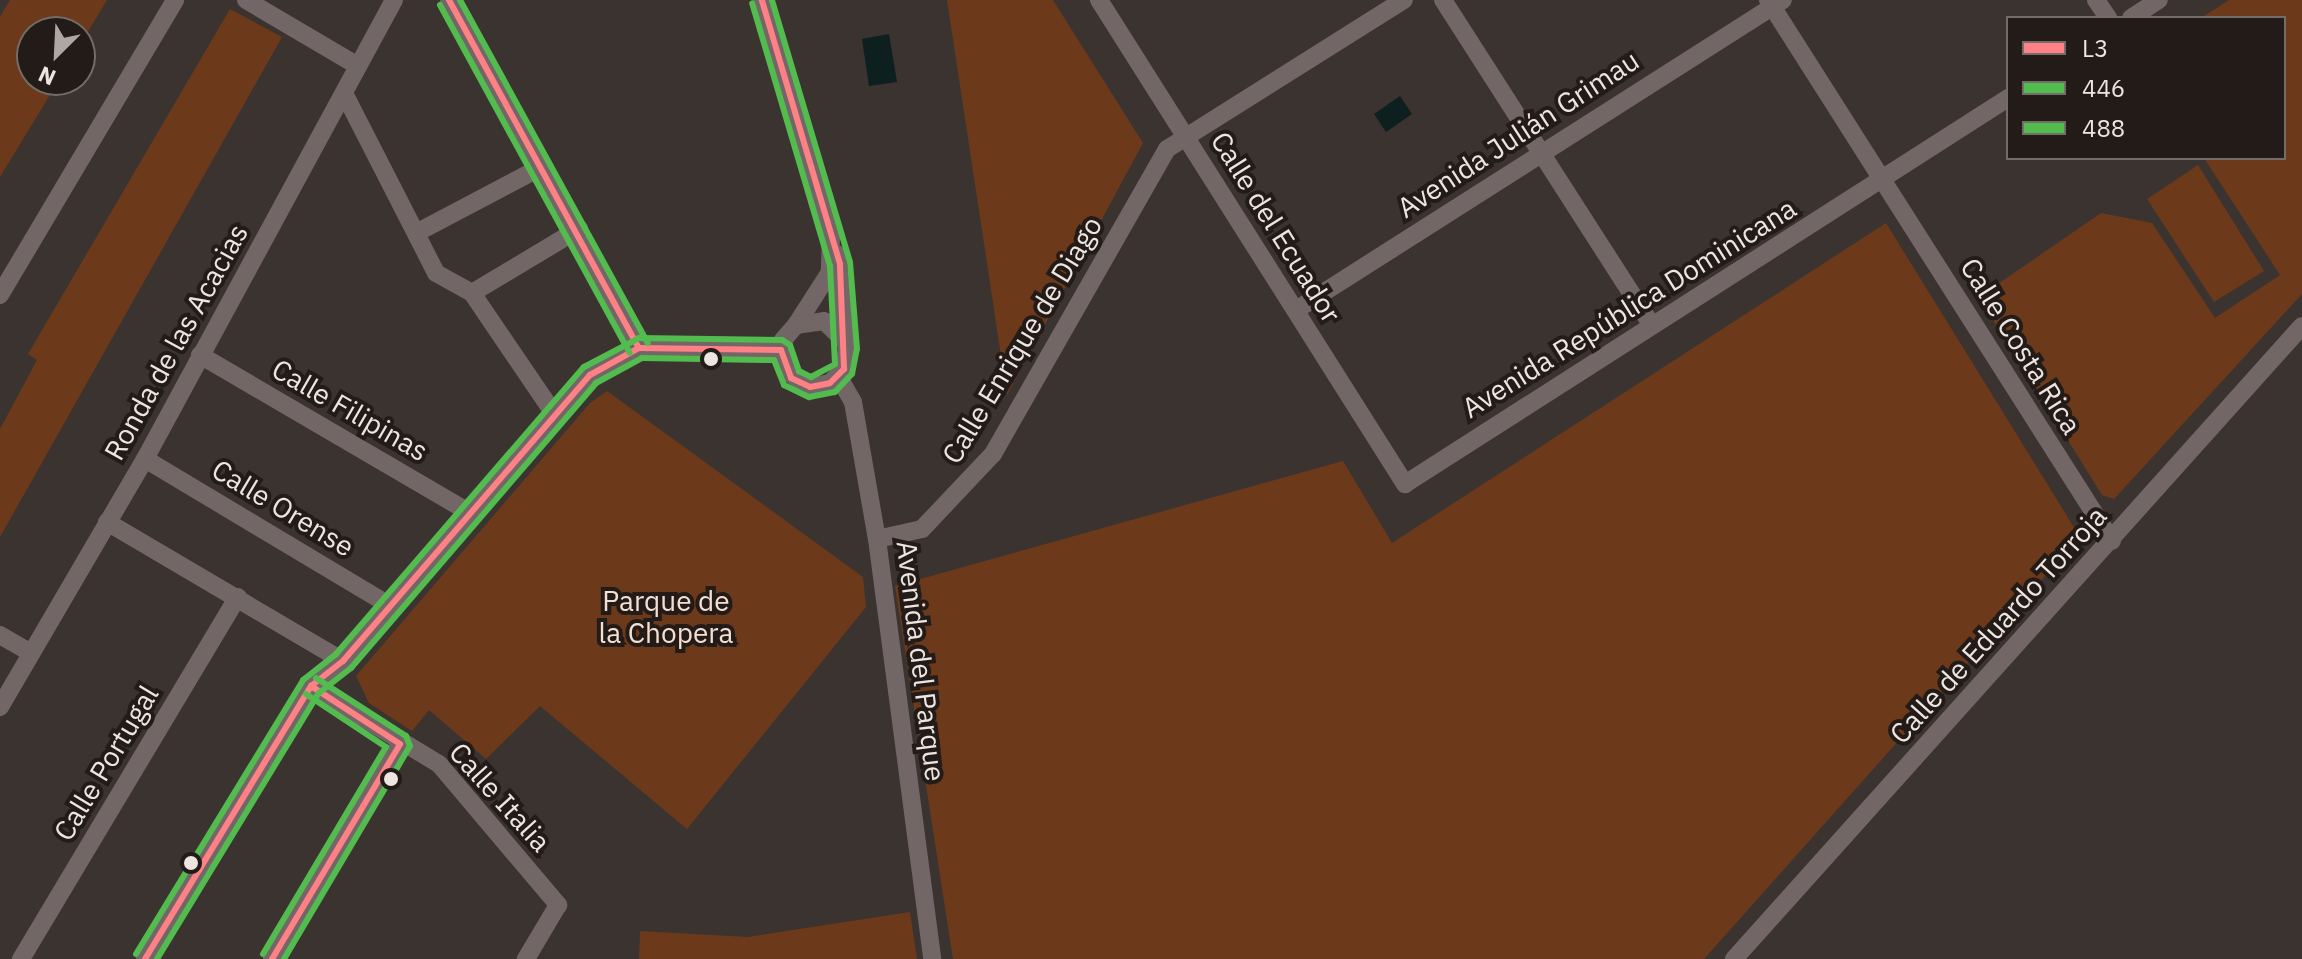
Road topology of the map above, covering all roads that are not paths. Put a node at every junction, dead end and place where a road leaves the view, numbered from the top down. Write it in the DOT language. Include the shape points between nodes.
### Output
graph roads {
  1 [pos="175,0"];
  2 [pos="246,0"];
  3 [pos="383,0"];
  4 [pos="394,0"];
  5 [pos="449,0"];
  6 [pos="762,0"];
  7 [pos="1099,0"];
  8 [pos="1404,0"];
  9 [pos="1443,0"];
  10 [pos="2159,0"];
  11 [pos="1774,2"];
  12 [pos="2134,16"];
  13 [pos="379,27"];
  14 [pos="358,66"];
  15 [pos="344,93"];
  16 [pos="2006,99"];
  17 [pos="1188,139"];
  18 [pos="1538,153"];
  19 [pos="543,166"];
  20 [pos="1883,180"];
  21 [pos="579,229"];
  22 [pos="418,232"];
  23 [pos="831,236"];
  24 [pos="472,293"];
  25 [pos="0,295"];
  26 [pos="1296,310"];
  27 [pos="796,325"];
  28 [pos="1652,326"];
  29 [pos="2302,326"];
  30 [pos="845,341"];
  31 [pos="639,348"];
  32 [pos="781,350"];
  33 [pos="200,355"];
  34 [pos="838,376"];
  35 [pos="555,415"];
  36 [pos="145,459"];
  37 [pos="1405,484"];
  38 [pos="472,514"];
  39 [pos="107,522"];
  40 [pos="877,539"];
  41 [pos="2112,541"];
  42 [pos="238,597"];
  43 [pos="391,606"];
  44 [pos="0,635"];
  45 [pos="30,652"];
  46 [pos="343,661"];
  47 [pos="311,686"];
  48 [pos="0,707"];
  49 [pos="400,744"];
  50 [pos="21,959"];
  51 [pos="145,959"];
  52 [pos="272,959"];
  53 [pos="526,959"];
  54 [pos="932,959"];
  55 [pos="1734,959"];
  1 -- 25 [label="street"];
  2 -- 14 [label="street"];
  3 -- 13 [label="street"];
  4 -- 13 [label="street, Ronda de las Acacias"];
  5 -- 19 [label="street"];
  6 -- 23 [label="street"];
  7 -- 17 [label="street, Calle del Ecuador"];
  8 -- 17 [label="street, Calle Enrique de Diago"];
  9 -- 18 [label="street"];
  10 -- 12 [label="street"];
  11 -- 18 [label="street, Avenida Julián Grimau"];
  11 -- 20 [label="street, Calle Costa Rica"];
  13 -- 14 [label="street, Ronda de las Acacias"];
  14 -- 15 [label="street, Ronda de las Acacias"];
  15 -- 22 [label="street"];
  15 -- 33 [label="street, Ronda de las Acacias"];
  16 -- 20 [label="street, Avenida República Dominicana"];
  17 -- 26 [label="street, Calle del Ecuador"];
  17 -- 40 [label="street, Calle Enrique de Diago" via="1167,149 993,454 922,529"];
  18 -- 26 [label="street, Avenida Julián Grimau"];
  18 -- 28 [label="street"];
  19 -- 21 [label="street"];
  19 -- 22 [label="street"];
  20 -- 28 [label="street, Avenida República Dominicana"];
  20 -- 41 [label="street, Calle Costa Rica"];
  21 -- 24 [label="street"];
  21 -- 31 [label="street"];
  22 -- 24 [label="street" via="436,273"];
  23 -- 27 [label="street" via="830,272"];
  23 -- 30 [label="street" via="840,264"];
  24 -- 35 [label="street"];
  26 -- 37 [label="street, Calle del Ecuador"];
  27 -- 30 [label="street" via="824,321"];
  27 -- 32 [label="street"];
  28 -- 37 [label="street, Avenida República Dominicana"];
  29 -- 41 [label="street, Calle de Eduardo Torroja"];
  30 -- 34 [label="street" via="847,359"];
  31 -- 32 [label="street"];
  31 -- 35 [label="street" via="590,375"];
  32 -- 34 [label="street" via="785,370 800,384 821,386"];
  33 -- 36 [label="street, Ronda de las Acacias"];
  33 -- 38 [label="street, Calle Filipinas"];
  34 -- 40 [label="street, Avenida del Parque" via="853,402"];
  35 -- 38 [label="street"];
  36 -- 39 [label="street, Ronda de las Acacias"];
  36 -- 43 [label="street, Calle Orense"];
  38 -- 43 [label="street"];
  39 -- 42 [label="street"];
  39 -- 45 [label="street, Ronda de las Acacias"];
  40 -- 54 [label="street, Avenida del Parque"];
  41 -- 55 [label="street, Calle de Eduardo Torroja"];
  42 -- 46 [label="street"];
  42 -- 50 [label="street, Calle Portugal"];
  43 -- 46 [label="street"];
  44 -- 45 [label="street"];
  45 -- 48 [label="street, Ronda de las Acacias"];
  46 -- 47 [label="street"];
  47 -- 49 [label="street, Calle Italia"];
  47 -- 51 [label="street"];
  49 -- 52 [label="street"];
  49 -- 53 [label="street, Calle Italia" via="439,764 558,905"];
}
